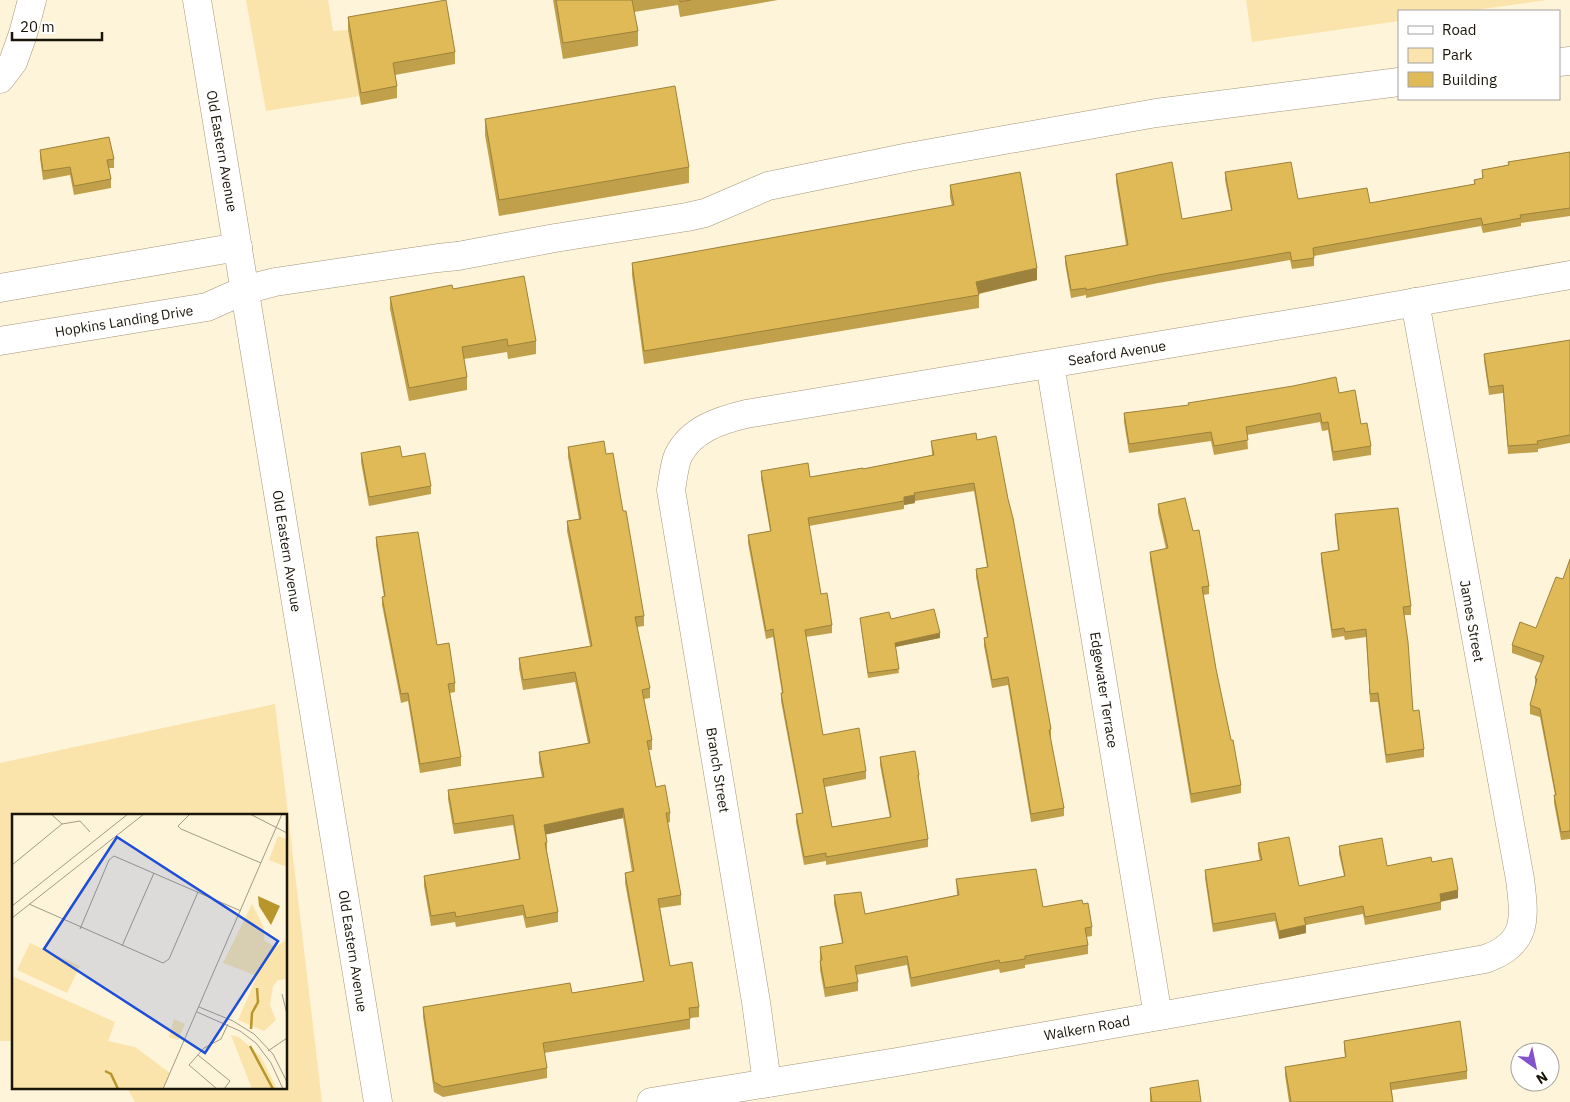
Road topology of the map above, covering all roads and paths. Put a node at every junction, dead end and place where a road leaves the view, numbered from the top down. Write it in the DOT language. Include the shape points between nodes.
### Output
graph roads {
  1 [pos="32,0"];
  2 [pos="197,0"];
  3 [pos="0,80"];
  4 [pos="1398,82"];
  5 [pos="238,247"];
  6 [pos="1570,275"];
  7 [pos="0,288"];
  8 [pos="245,290"];
  9 [pos="1415,302"];
  10 [pos="0,341"];
  11 [pos="1050,364"];
  12 [pos="678,457"];
  13 [pos="1517,939"];
  14 [pos="1158,1016"];
  15 [pos="768,1083"];
  16 [pos="378,1102"];
  17 [pos="650,1102"];
  1 -- 3 [label="street" via="13,62"];
  2 -- 5 [label="street, Old Eastern Avenue"];
  4 -- 8 [label="street, Hopkins Landing Drive" via="1064,128 768,186 687,217 458,256 276,282"];
  5 -- 7 [label="street"];
  5 -- 8 [label="street, Old Eastern Avenue"];
  6 -- 9 [label="street, Seaford Avenue"];
  8 -- 10 [label="street, Hopkins Landing Drive" via="207,307"];
  8 -- 16 [label="street, Old Eastern Avenue"];
  9 -- 11 [label="street, Seaford Avenue"];
  9 -- 13 [label="street, James Street" via="1520,879 1523,905"];
  11 -- 12 [label="street, Seaford Avenue" via="724,419 694,436"];
  11 -- 14 [label="street, Edgewater Terrace"];
  12 -- 15 [label="street, Branch Street" via="671,490"];
  13 -- 14 [label="street, Walkern Road" via="1497,955 1485,959"];
  14 -- 15 [label="street, Walkern Road"];
  15 -- 17 [label="street, Walkern Road"];
}
